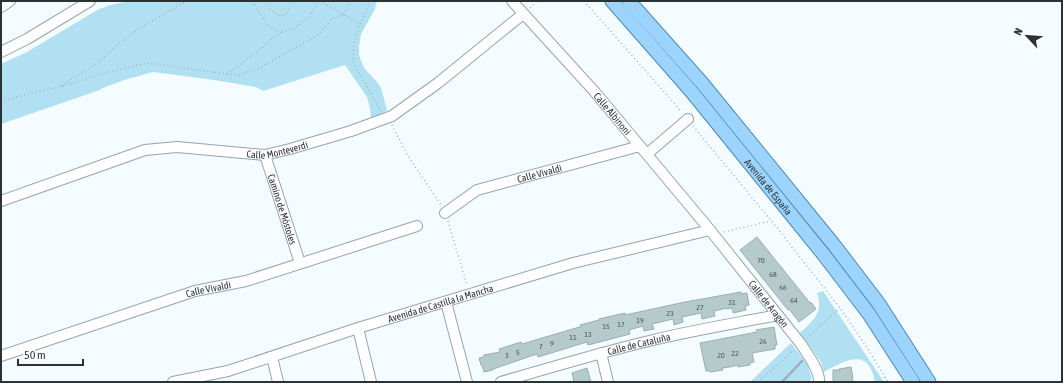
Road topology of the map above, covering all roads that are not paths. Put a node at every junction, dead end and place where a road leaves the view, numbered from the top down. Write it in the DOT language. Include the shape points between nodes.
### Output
graph roads {
  1 [pos="10,1"];
  2 [pos="90,1"];
  3 [pos="512,1"];
  4 [pos="612,1"];
  5 [pos="629,1"];
  6 [pos="1,7"];
  7 [pos="523,14"];
  8 [pos="1,52"];
  9 [pos="688,119"];
  10 [pos="640,146"];
  11 [pos="647,154"];
  12 [pos="266,155"];
  13 [pos="1,201"];
  14 [pos="445,213"];
  15 [pos="417,226"];
  16 [pos="712,232"];
  17 [pos="300,263"];
  18 [pos="446,302"];
  19 [pos="778,316"];
  20 [pos="358,328"];
  21 [pos="601,353"];
  22 [pos="1,356"];
  23 [pos="272,357"];
  24 [pos="526,379"];
  25 [pos="184,381"];
  26 [pos="173,382"];
  27 [pos="278,382"];
  28 [pos="371,382"];
  29 [pos="467,382"];
  30 [pos="501,382"];
  31 [pos="608,382"];
  32 [pos="819,382"];
  33 [pos="913,382"];
  34 [pos="928,382"];
  1 -- 6 [label="street"];
  2 -- 8 [label="street"];
  3 -- 7 [label="street, Calle Albinoni"];
  4 -- 33 [label="main road, Avenida de España" via="691,91 824,255 869,314"];
  5 -- 34 [label="main road, Avenida de España" via="702,83 834,245 879,304"];
  7 -- 10 [label="street, Calle Albinoni" via="594,91"];
  7 -- 12 [label="street, Calle Monteverdi" via="438,83 392,116 352,131"];
  9 -- 11 [label="street"];
  10 -- 11 [label="street, Calle Albinoni"];
  10 -- 14 [label="street, Calle Vivaldi" via="477,190"];
  11 -- 16 [label="street, Calle Albinoni"];
  12 -- 13 [label="street, Calle Monteverdi" via="176,147 145,150"];
  12 -- 17 [label="street, Camino de Móstoles"];
  15 -- 17 [label="street, Calle Vivaldi"];
  16 -- 18 [label="street, Avenida de Castilla la Mancha" via="572,263"];
  16 -- 19 [label="street, Calle de Aragón"];
  17 -- 22 [label="street, Calle Vivaldi" via="246,281 195,291"];
  18 -- 20 [label="street, Avenida de Castilla la Mancha"];
  18 -- 29 [label="street"];
  19 -- 21 [label="street, Calle de Cataluña" via="654,339"];
  19 -- 32 [label="street, Calle de Aragón" via="813,363"];
  20 -- 23 [label="street, Avenida de Castilla la Mancha"];
  20 -- 28 [label="street"];
  21 -- 24 [label="street, Calle de Cataluña"];
  21 -- 31 [label="street"];
  23 -- 25 [label="street, Avenida de Castilla la Mancha"];
  23 -- 27 [label="street"];
  24 -- 30 [label="street, Calle de Cataluña"];
  25 -- 26 [label="street, Avenida de Castilla la Mancha"];
}
